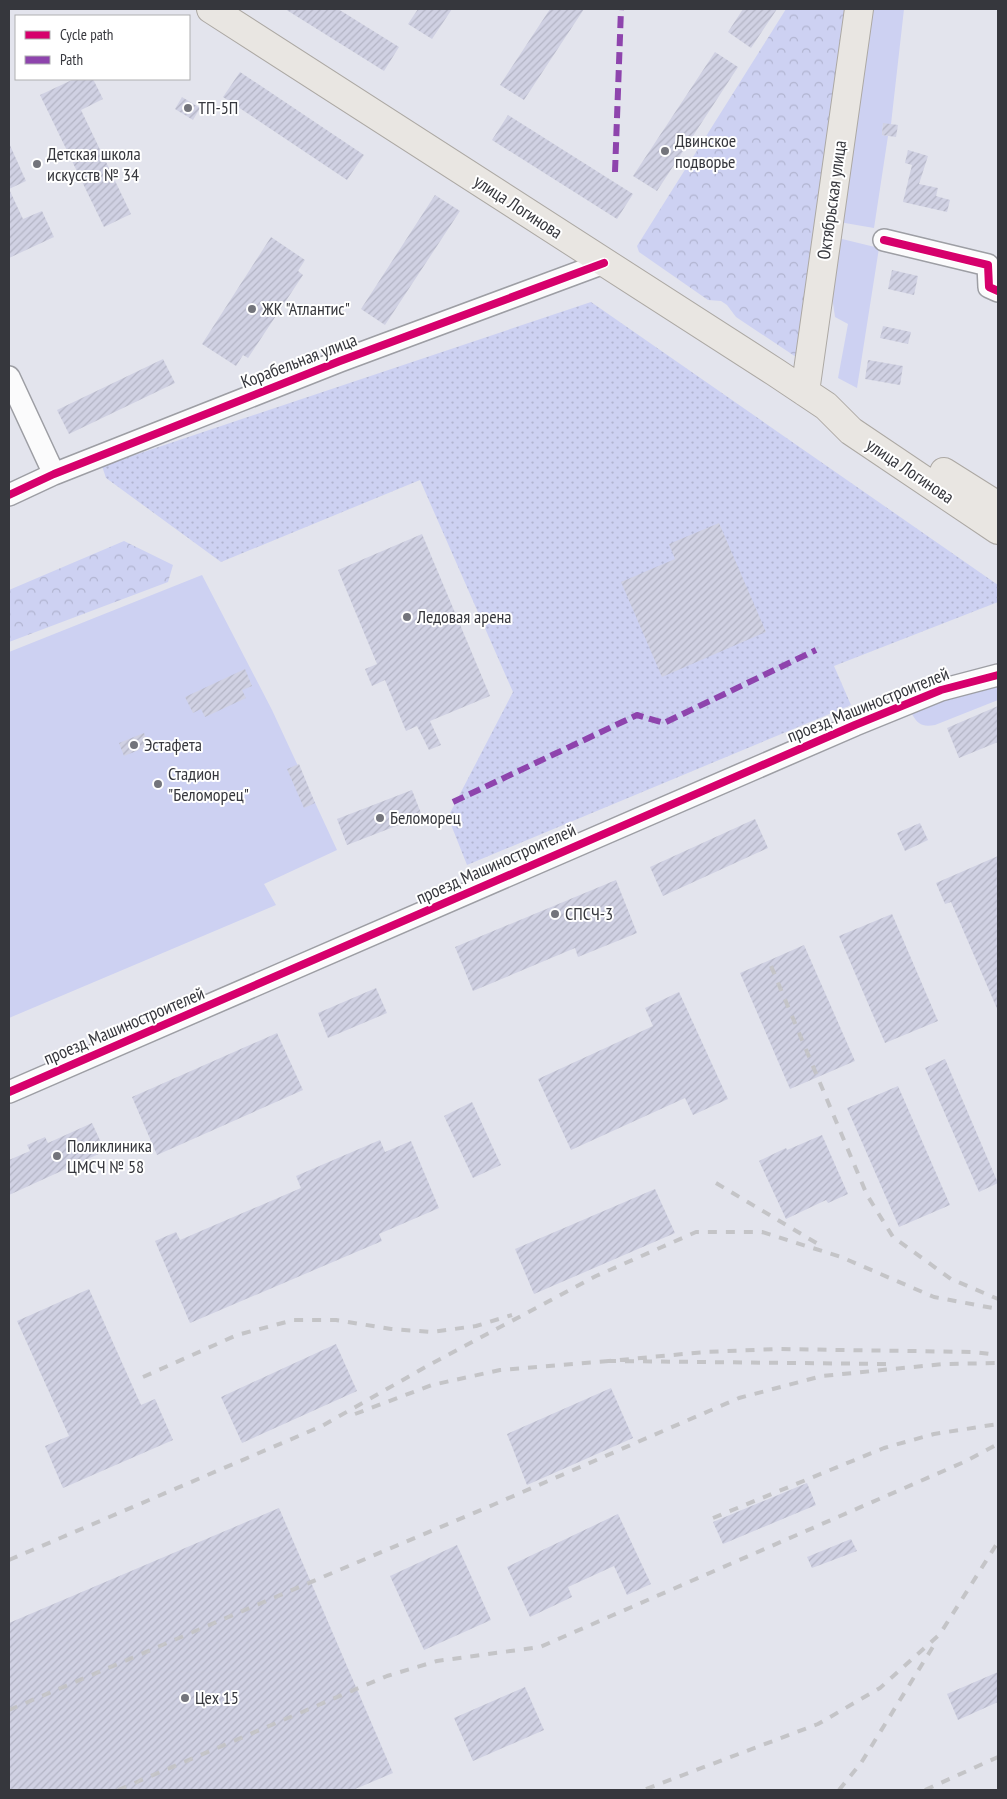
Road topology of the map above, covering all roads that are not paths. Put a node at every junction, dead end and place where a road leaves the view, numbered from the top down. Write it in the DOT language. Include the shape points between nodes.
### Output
graph roads {
  1 [pos="210,9"];
  2 [pos="859,9"];
  3 [pos="884,240"];
  4 [pos="604,262"];
  5 [pos="993,264"];
  6 [pos="998,291"];
  7 [pos="9,377"];
  8 [pos="815,399"];
  9 [pos="54,474"];
  10 [pos="9,495"];
  11 [pos="998,506"];
  12 [pos="998,530"];
  13 [pos="998,675"];
  14 [pos="9,1092"];
  1 -- 4 [label="main road, улица Логинова"];
  2 -- 8 [label="main road, Октябрьская улица"];
  3 -- 5 [label="street"];
  4 -- 8 [label="main road, улица Логинова"];
  4 -- 9 [label="street, Корабельная улица" via="340,361"];
  5 -- 6 [label="street" via="989,287"];
  7 -- 9 [label="street"];
  8 -- 11 [label="main road, улица Логинова" via="859,417"];
  8 -- 12 [label="main road, улица Логинова" via="851,431"];
  9 -- 10 [label="street, Корабельная улица"];
  13 -- 14 [label="street, проезд Машиностроителей" via="941,690 855,725"];
}
